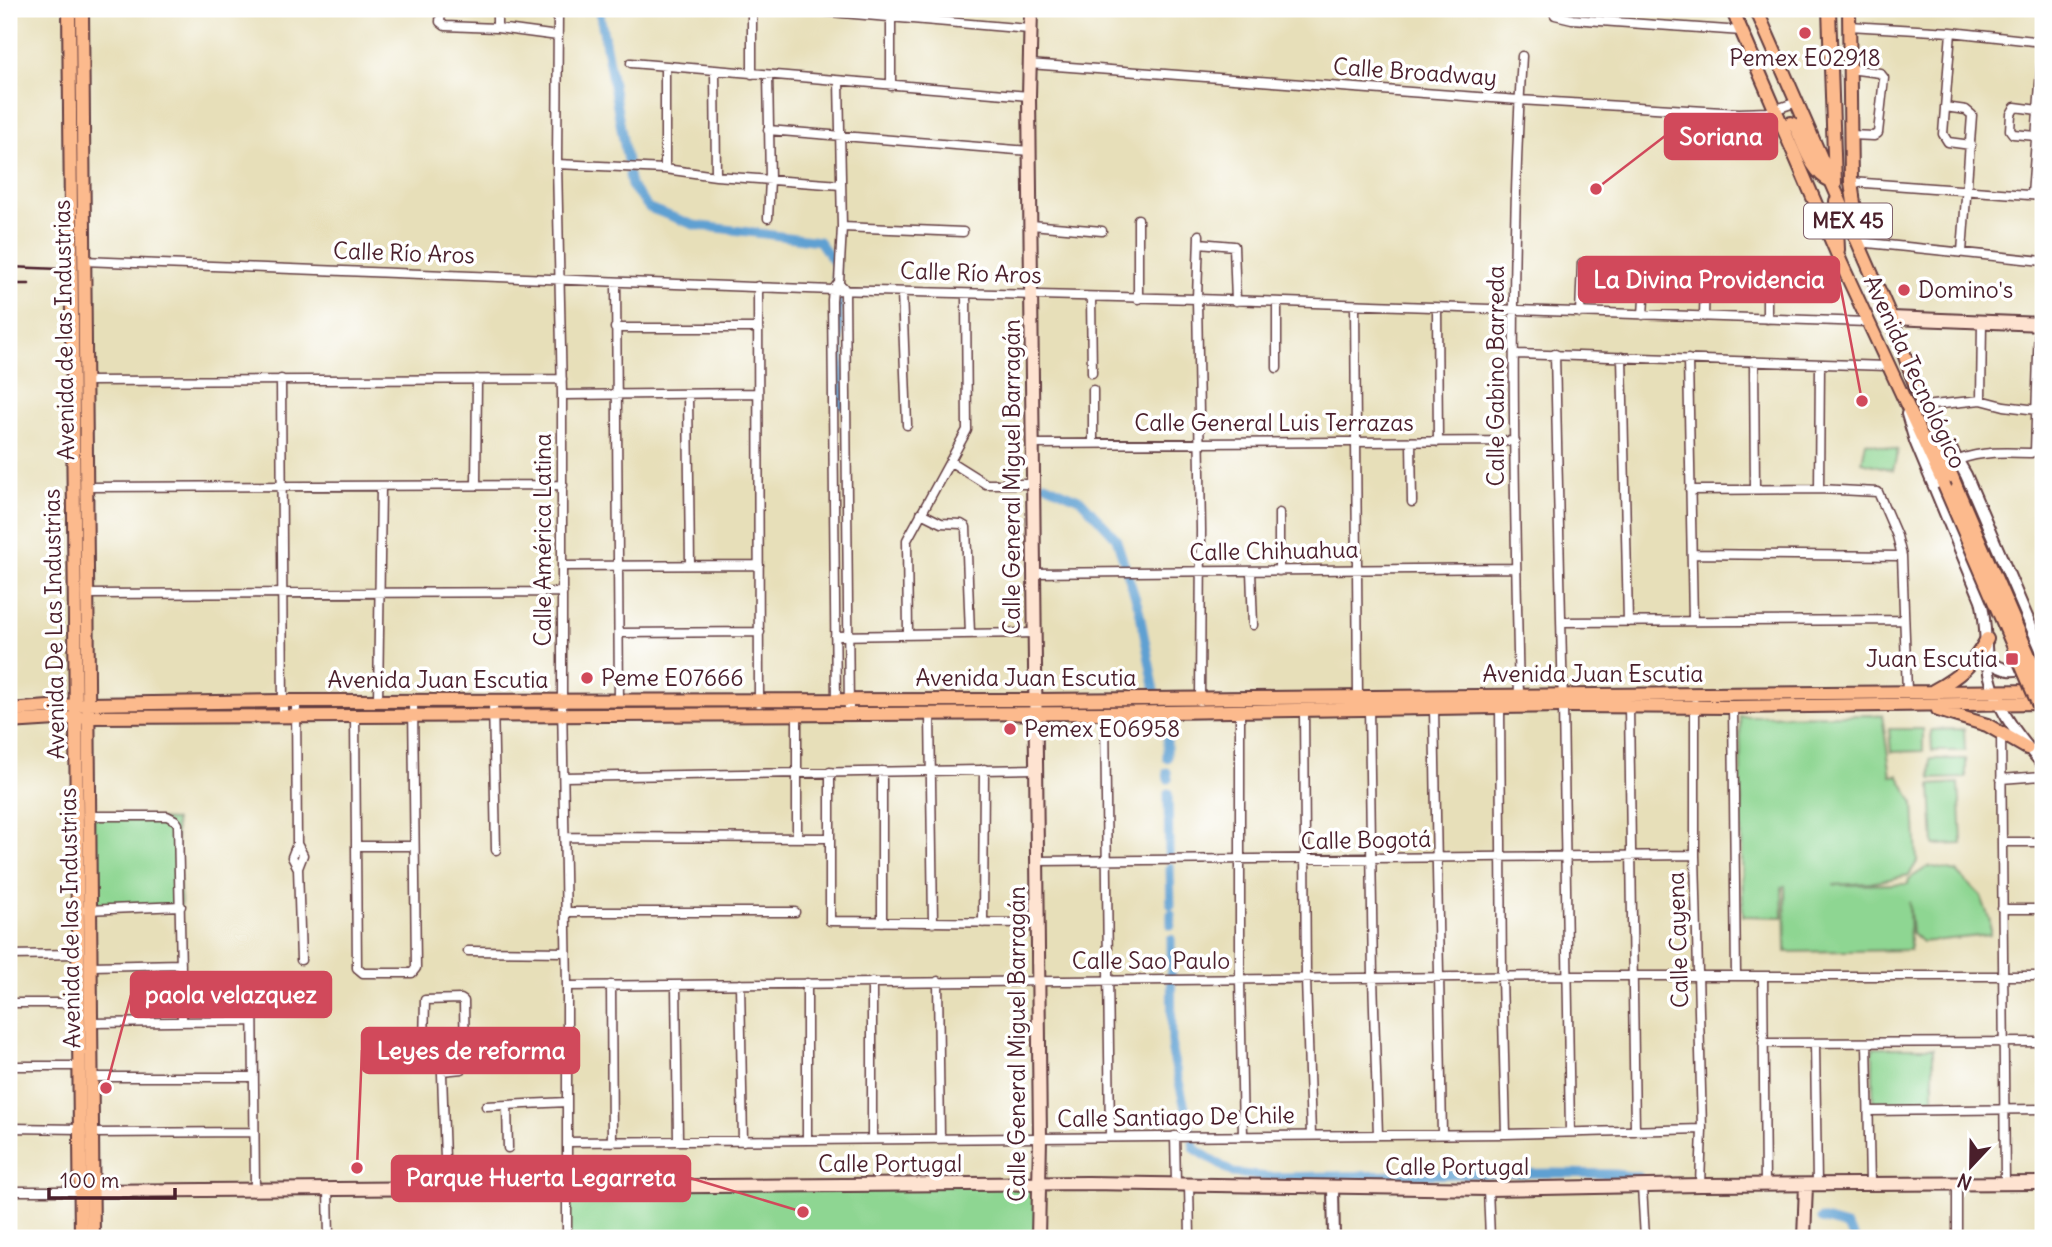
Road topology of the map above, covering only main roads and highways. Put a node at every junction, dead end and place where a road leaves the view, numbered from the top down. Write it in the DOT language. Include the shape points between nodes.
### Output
graph roads {
  1 [pos="69,9"];
  2 [pos="82,9"];
  3 [pos="1031,9"];
  4 [pos="1732,9"];
  5 [pos="1756,9"];
  6 [pos="1829,9"];
  7 [pos="1849,9"];
  8 [pos="76,83"];
  9 [pos="1783,127"];
  10 [pos="1833,186"];
  11 [pos="1857,242"];
  12 [pos="1839,258"];
  13 [pos="1891,318"];
  14 [pos="2041,323"];
  15 [pos="80,337"];
  16 [pos="1950,487"];
  17 [pos="80,515"];
  18 [pos="1987,639"];
  19 [pos="81,658"];
  20 [pos="2043,690"];
  21 [pos="1932,692"];
  22 [pos="1563,700"];
  23 [pos="1695,700"];
  24 [pos="1363,703"];
  25 [pos="2043,703"];
  26 [pos="1153,705"];
  27 [pos="1200,705"];
  28 [pos="1918,705"];
  29 [pos="843,706"];
  30 [pos="1036,706"];
  31 [pos="563,707"];
  32 [pos="759,707"];
  33 [pos="414,709"];
  34 [pos="9,710"];
  35 [pos="82,711"];
  36 [pos="2043,715"];
  37 [pos="49,719"];
  38 [pos="9,722"];
  39 [pos="76,745"];
  40 [pos="2027,748"];
  41 [pos="85,910"];
  42 [pos="87,1131"];
  43 [pos="2043,1183"];
  44 [pos="1040,1184"];
  45 [pos="1812,1185"];
  46 [pos="87,1191"];
  47 [pos="81,1238"];
  48 [pos="93,1238"];
  49 [pos="1038,1238"];
  50 [pos="1804,1238"];
  1 -- 8 [label="main road, Avenida De Las Industrias"];
  2 -- 8 [label="main road"];
  3 -- 30 [label="main road, Calle General Miguel Barragán"];
  4 -- 9 [label="main road, Avenida Tecnológico / MEX 45"];
  5 -- 10 [label="main road, Avenida Tecnológico / MEX 45"];
  6 -- 10 [label="main road"];
  7 -- 11 [label="main road" via="1851,182"];
  8 -- 15 [label="main road, Avenida De Las Industrias"];
  9 -- 10 [label="main road" via="1795,125 1817,171"];
  9 -- 12 [label="main road, Avenida Tecnológico / MEX 45"];
  10 -- 11 [label="main road, Avenida Tecnológico / MEX 45"];
  10 -- 12 [label="main road"];
  11 -- 13 [label="main road, Avenida Tecnológico / MEX 45"];
  12 -- 16 [label="main road, Avenida Tecnológico / MEX 45" via="1906,406"];
  13 -- 14 [label="main road"];
  13 -- 16 [label="main road, Avenida Tecnológico / MEX 45"];
  15 -- 17 [label="main road, Avenida De Las Industrias"];
  15 -- 17 [label="main road, Avenida de las Industrias" via="87,381 86,487"];
  16 -- 20 [label="main road, Avenida Tecnológico / MEX 45, bridge"];
  16 -- 36 [label="main road, Avenida Tecnológico / MEX 45, bridge"];
  17 -- 19 [label="main road, Avenida De Las Industrias"];
  17 -- 19 [label="main road, Avenida de las Industrias" via="88,594"];
  18 -- 21 [label="main road" via="1972,665"];
  19 -- 35 [label="main road, Avenida De Las Industrias"];
  20 -- 21 [label="main road, Avenida Juan Escutia"];
  21 -- 23 [label="main road, Avenida Juan Escutia"];
  22 -- 23 [label="main road, Avenida Juan Escutia"];
  22 -- 23 [label="main road, Avenida Juan Escutia" via="1629,706"];
  22 -- 24 [label="main road, Avenida Juan Escutia" via="1519,695"];
  22 -- 24 [label="main road, Avenida Juan Escutia" via="1434,708"];
  23 -- 28 [label="main road, Avenida Juan Escutia" via="1733,707"];
  24 -- 27 [label="main road, Avenida Juan Escutia"];
  24 -- 27 [label="main road, Avenida Juan Escutia" via="1304,710"];
  25 -- 28 [label="main road, Avenida Juan Escutia"];
  26 -- 27 [label="main road, Avenida Juan Escutia"];
  26 -- 30 [label="main road, Avenida Juan Escutia"];
  26 -- 30 [label="main road, Avenida Juan Escutia" via="1105,713"];
  28 -- 40 [label="main road" via="1963,717"];
  29 -- 30 [label="main road, Avenida Juan Escutia"];
  29 -- 30 [label="main road, Avenida Juan Escutia" via="930,714"];
  29 -- 32 [label="main road, Avenida Juan Escutia"];
  29 -- 32 [label="main road, Avenida Juan Escutia" via="797,713"];
  30 -- 44 [label="main road, Calle General Miguel Barragán"];
  31 -- 32 [label="main road, Avenida Juan Escutia"];
  31 -- 32 [label="main road, Avenida Juan Escutia" via="619,700"];
  31 -- 33 [label="main road, Avenida Juan Escutia" via="493,701"];
  31 -- 33 [label="main road, Avenida Juan Escutia" via="493,715"];
  33 -- 35 [label="main road, Avenida Juan Escutia" via="355,716"];
  33 -- 35 [label="main road, Avenida Juan Escutia" via="378,702 290,701"];
  34 -- 35 [label="main road, Avenida Juan Escutia"];
  35 -- 37 [label="main road, Avenida Juan Escutia"];
  35 -- 39 [label="main road, Avenida De Las Industrias"];
  35 -- 41 [label="main road, Avenida de las Industrias" via="89,816"];
  37 -- 38 [label="main road, Avenida Juan Escutia"];
  37 -- 39 [label="main road" via="66,728"];
  39 -- 41 [label="main road, Avenida De Las Industrias"];
  41 -- 42 [label="main road, Avenida de las Industrias" via="92,966 93,1077"];
  41 -- 42 [label="main road, Avenida De Las Industrias" via="79,1003"];
  42 -- 46 [label="main road, Avenida De Las Industrias"];
  43 -- 45 [label="main road, Calle Portugal"];
  44 -- 45 [label="main road, Calle Portugal" via="1488,1189"];
  44 -- 46 [label="main road, Calle Portugal"];
  44 -- 49 [label="main road, Calle General Miguel Barragán"];
  45 -- 50 [label="main road"];
  46 -- 47 [label="main road, Avenida De Las Industrias"];
  46 -- 48 [label="main road"];
}
